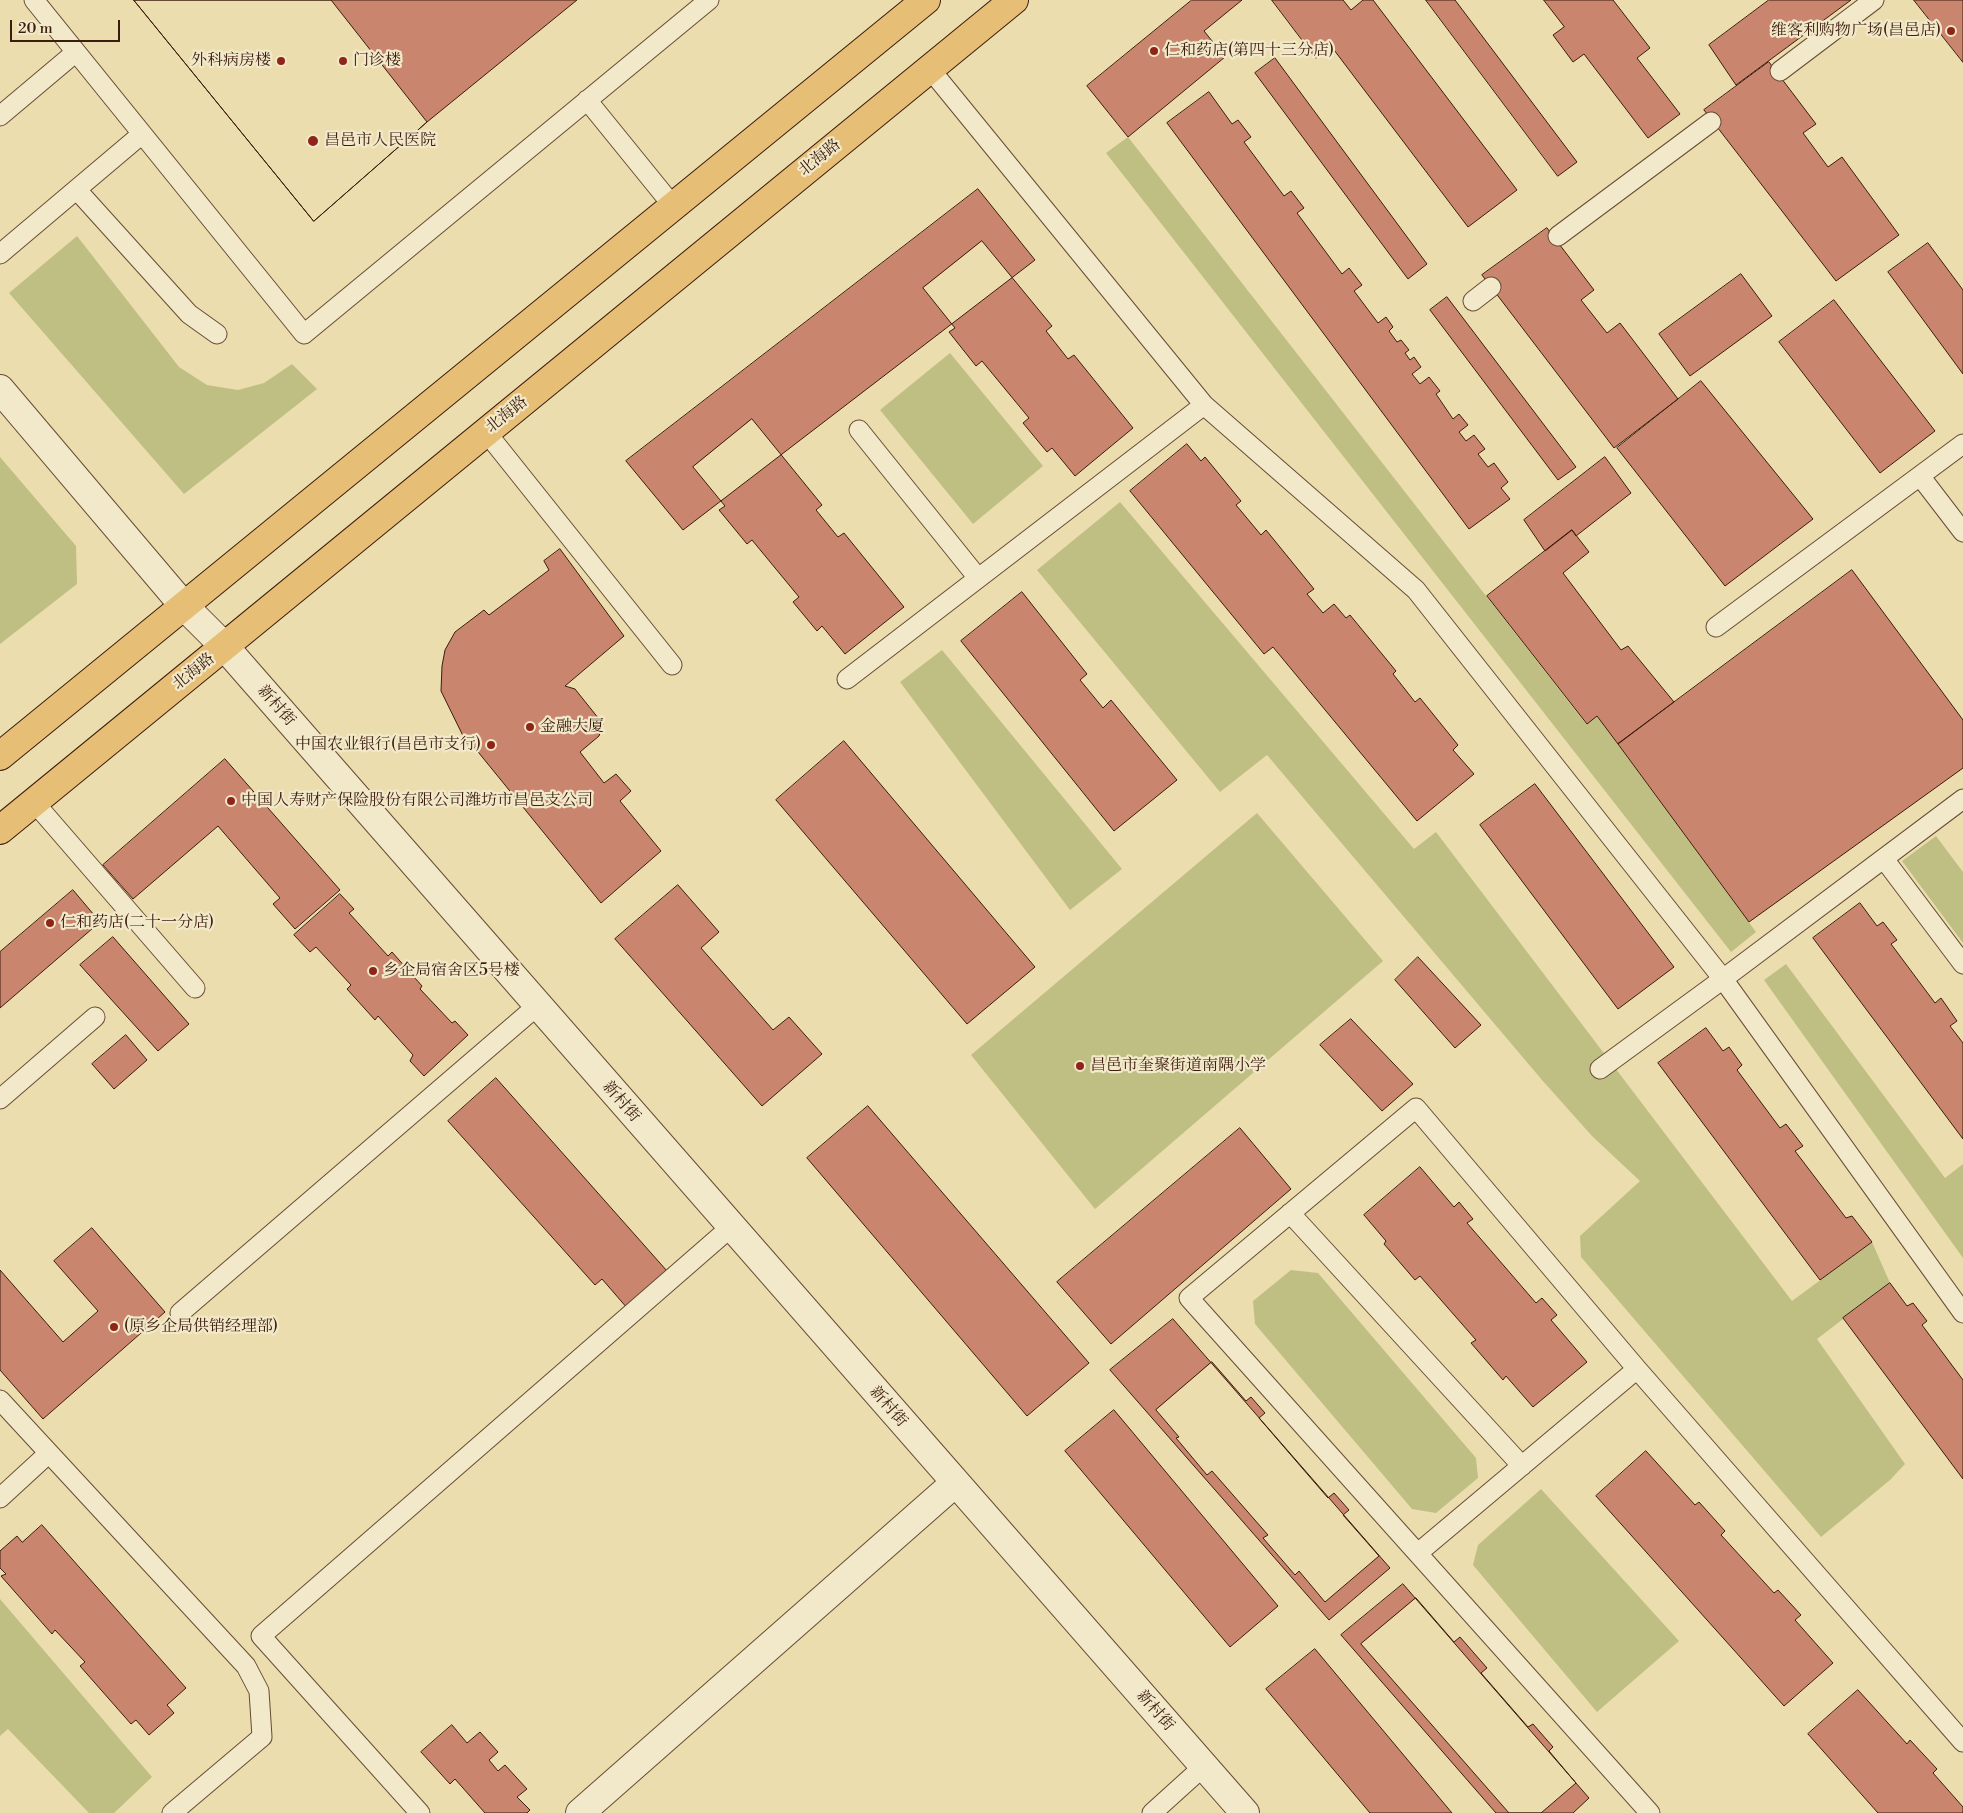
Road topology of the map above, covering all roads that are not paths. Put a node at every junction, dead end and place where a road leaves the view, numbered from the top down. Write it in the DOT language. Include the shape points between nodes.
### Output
graph roads {
  1 [pos="34,0"];
  2 [pos="708,0"];
  3 [pos="926,0"];
  4 [pos="1014,0"];
  5 [pos="1874,0"];
  6 [pos="76,52"];
  7 [pos="930,69"];
  8 [pos="1780,71"];
  9 [pos="587,100"];
  10 [pos="0,116"];
  11 [pos="1711,122"];
  12 [pos="142,134"];
  13 [pos="76,190"];
  14 [pos="673,206"];
  15 [pos="1558,236"];
  16 [pos="0,254"];
  17 [pos="1491,287"];
  18 [pos="1473,301"];
  19 [pos="217,334"];
  20 [pos="0,389"];
  21 [pos="1204,405"];
  22 [pos="859,430"];
  23 [pos="486,432"];
  24 [pos="1963,444"];
  25 [pos="1920,476"];
  26 [pos="1963,532"];
  27 [pos="978,578"];
  28 [pos="184,606"];
  29 [pos="1716,627"];
  30 [pos="224,646"];
  31 [pos="672,665"];
  32 [pos="847,679"];
  33 [pos="0,756"];
  34 [pos="1963,799"];
  35 [pos="34,802"];
  36 [pos="0,830"];
  37 [pos="1884,859"];
  38 [pos="1963,964"];
  39 [pos="1723,979"];
  40 [pos="196,988"];
  41 [pos="538,1006"];
  42 [pos="95,1017"];
  43 [pos="1600,1069"];
  44 [pos="0,1099"];
  45 [pos="1290,1213"];
  46 [pos="731,1227"];
  47 [pos="180,1313"];
  48 [pos="1963,1313"];
  49 [pos="1637,1369"];
  50 [pos="0,1400"];
  51 [pos="49,1454"];
  52 [pos="1522,1466"];
  53 [pos="955,1483"];
  54 [pos="0,1498"];
  55 [pos="1418,1553"];
  56 [pos="1963,1742"];
  57 [pos="1204,1766"];
  58 [pos="172,1813"];
  59 [pos="420,1813"];
  60 [pos="580,1813"];
  61 [pos="1152,1813"];
  62 [pos="1245,1813"];
  63 [pos="1650,1813"];
  1 -- 6 [label="lane"];
  2 -- 9 [label="lane"];
  3 -- 14 [label="main road"];
  4 -- 7 [label="main road, 北海路"];
  5 -- 8 [label="lane"];
  6 -- 10 [label="lane"];
  6 -- 12 [label="lane"];
  7 -- 21 [label="lane"];
  7 -- 23 [label="main road, 北海路"];
  9 -- 12 [label="lane" via="304,334"];
  9 -- 14 [label="lane"];
  11 -- 15 [label="lane"];
  12 -- 13 [label="lane"];
  13 -- 16 [label="lane"];
  13 -- 19 [label="lane" via="189,314"];
  14 -- 28 [label="main road"];
  17 -- 18 [label="lane"];
  20 -- 28 [label="street, 新村街"];
  21 -- 27 [label="lane"];
  21 -- 39 [label="lane" via="1416,590"];
  22 -- 27 [label="lane"];
  23 -- 30 [label="main road, 北海路"];
  23 -- 31 [label="lane"];
  24 -- 25 [label="lane"];
  25 -- 26 [label="lane"];
  25 -- 29 [label="lane"];
  27 -- 32 [label="lane"];
  28 -- 30 [label="street, 新村街"];
  28 -- 33 [label="main road"];
  30 -- 35 [label="main road, 北海路"];
  30 -- 41 [label="street, 新村街"];
  34 -- 37 [label="lane"];
  35 -- 36 [label="main road, 北海路"];
  35 -- 40 [label="lane"];
  37 -- 38 [label="lane"];
  37 -- 39 [label="lane"];
  39 -- 43 [label="lane"];
  39 -- 48 [label="lane"];
  41 -- 46 [label="street, 新村街"];
  41 -- 47 [label="lane"];
  42 -- 44 [label="lane"];
  45 -- 49 [label="lane" via="1416,1108"];
  45 -- 52 [label="lane"];
  45 -- 55 [label="lane" via="1189,1298"];
  46 -- 53 [label="street, 新村街"];
  46 -- 59 [label="lane" via="262,1636"];
  49 -- 52 [label="lane"];
  49 -- 56 [label="lane"];
  50 -- 51 [label="lane"];
  51 -- 54 [label="lane"];
  51 -- 58 [label="lane" via="246,1666 259,1691 262,1737"];
  52 -- 55 [label="lane"];
  53 -- 57 [label="street, 新村街"];
  53 -- 60 [label="street"];
  55 -- 63 [label="lane"];
  57 -- 61 [label="lane"];
  57 -- 62 [label="street, 新村街"];
}
